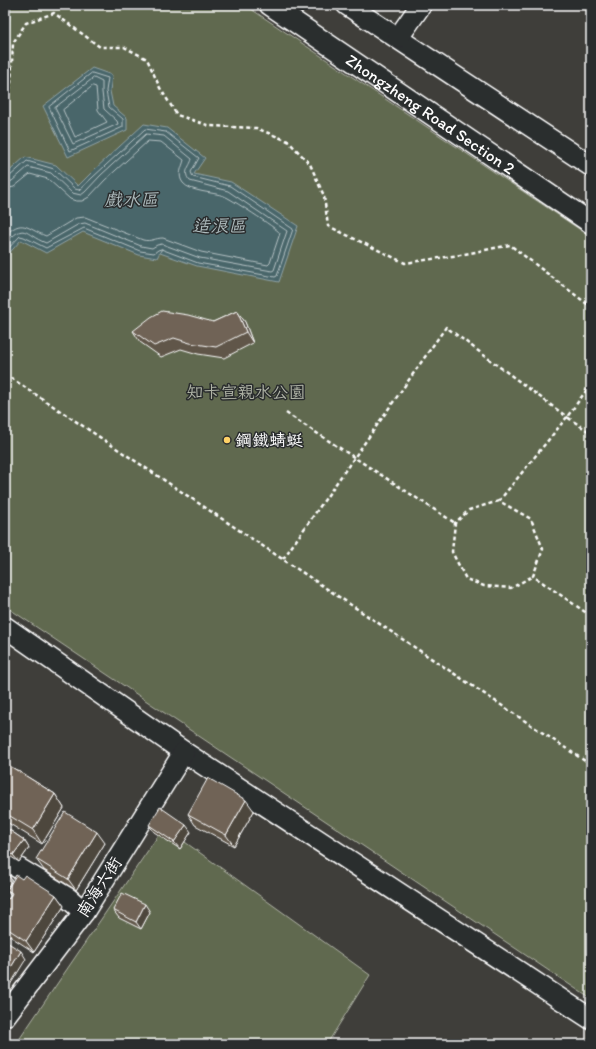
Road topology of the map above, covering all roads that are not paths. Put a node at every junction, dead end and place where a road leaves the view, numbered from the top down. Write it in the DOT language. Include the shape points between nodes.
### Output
graph roads {
  1 [pos="270,5"];
  2 [pos="347,5"];
  3 [pos="421,5"];
  4 [pos="398,38"];
  5 [pos="591,166"];
  6 [pos="591,223"];
  7 [pos="5,627"];
  8 [pos="184,752"];
  9 [pos="5,860"];
  10 [pos="84,912"];
  11 [pos="5,1016"];
  12 [pos="591,1019"];
  1 -- 6 [label="street, Zhongzheng Road Section 2"];
  2 -- 4 [label="street"];
  3 -- 4 [label="street"];
  4 -- 5 [label="street"];
  7 -- 8 [label="street"];
  8 -- 10 [label="street, 南海六街"];
  8 -- 12 [label="street"];
  9 -- 10 [label="street" via="68,898"];
  10 -- 11 [label="street, 南海六街"];
}
